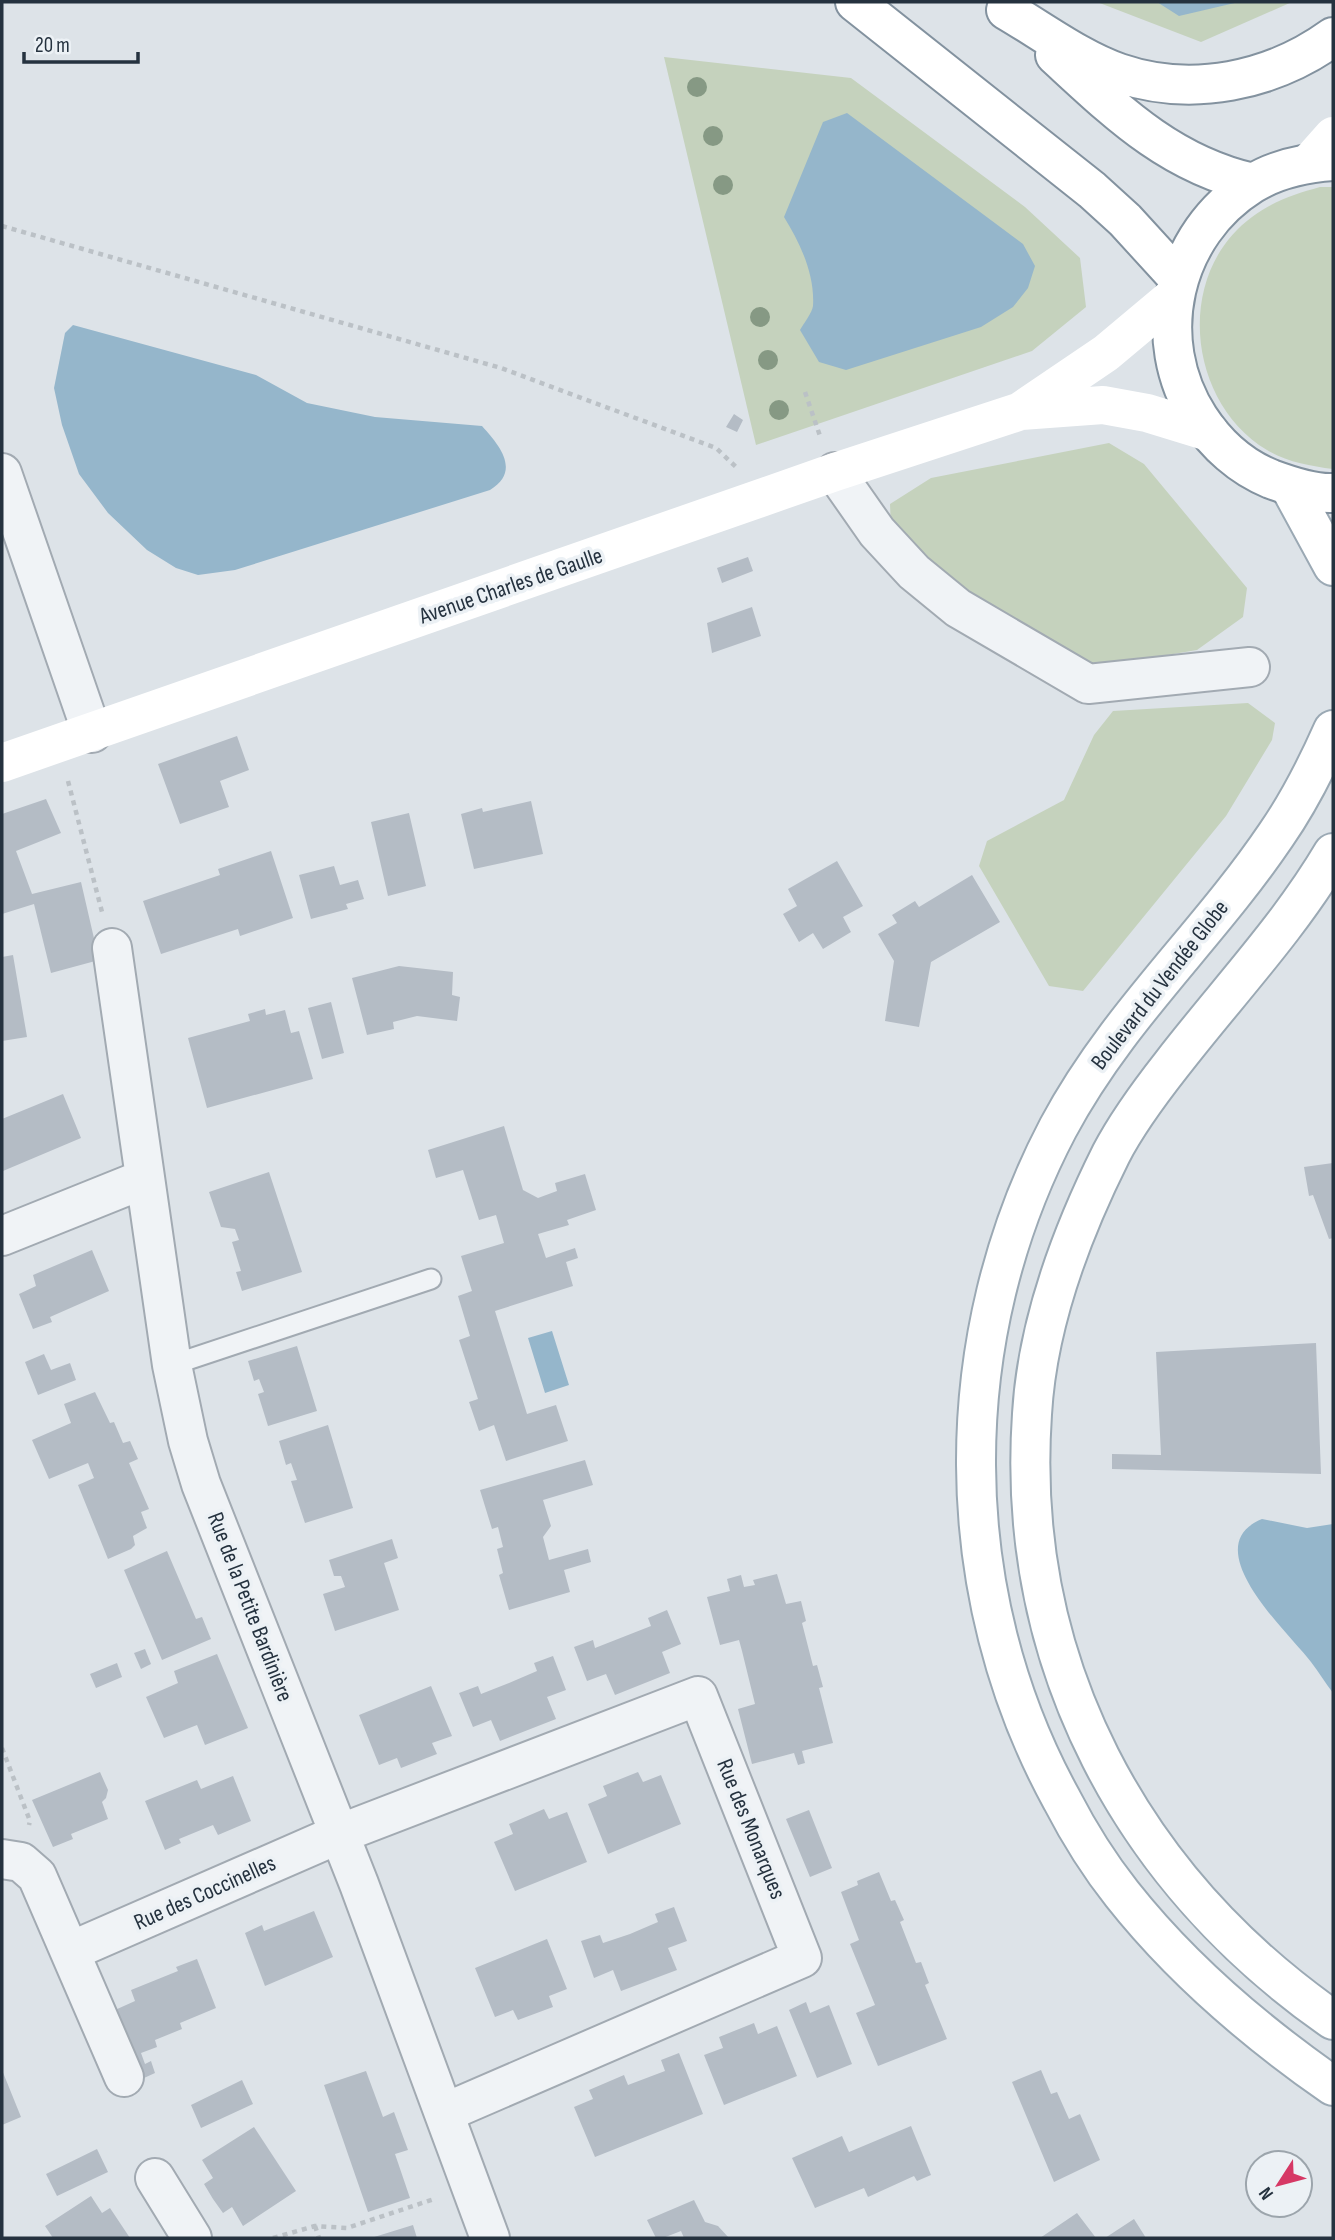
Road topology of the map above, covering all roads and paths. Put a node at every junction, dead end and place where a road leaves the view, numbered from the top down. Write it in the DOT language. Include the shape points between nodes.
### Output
graph roads {
  1 [pos="855,2"];
  2 [pos="1001,6"];
  3 [pos="1333,37"];
  4 [pos="1325,153"];
  5 [pos="1253,183"];
  6 [pos="2,226"];
  7 [pos="1176,287"];
  8 [pos="805,392"];
  9 [pos="1021,411"];
  10 [pos="1209,432"];
  11 [pos="835,472"];
  12 [pos="2,473"];
  13 [pos="1290,486"];
  14 [pos="1333,493"];
  15 [pos="768,496"];
  16 [pos="1333,566"];
  17 [pos="1250,667"];
  18 [pos="1333,730"];
  19 [pos="75,738"];
  20 [pos="2,763"];
  21 [pos="1333,853"];
  22 [pos="112,948"];
  23 [pos="144,1179"];
  24 [pos="2,1236"];
  25 [pos="431,1279"];
  26 [pos="172,1365"];
  27 [pos="2,1748"];
  28 [pos="339,1834"];
  29 [pos="11,1861"];
  30 [pos="71,1951"];
  31 [pos="1333,2020"];
  32 [pos="124,2077"];
  33 [pos="1333,2085"];
  34 [pos="444,2113"];
  35 [pos="155,2178"];
  36 [pos="471,2186"];
  37 [pos="315,2226"];
  38 [pos="192,2238"];
  39 [pos="273,2238"];
  40 [pos="319,2238"];
  41 [pos="490,2238"];
  1 -- 7 [label="main road" via="1125,219"];
  2 -- 3 [label="main road" via="1087,57 1154,83 1189,86 1269,71"];
  2 -- 5 [label="main road" via="1106,102 1162,144 1205,169"];
  4 -- 5 [label="main road"];
  5 -- 7 [label="main road" via="1206,224"];
  6 -- 15 [label="path" via="501,368 716,448"];
  7 -- 9 [label="main road" via="1106,354"];
  7 -- 10 [label="main road" via="1171,332 1176,368 1189,402"];
  8 -- 11 [label="path"];
  9 -- 10 [label="main road" via="1103,405"];
  9 -- 11 [label="main road, Avenue Charles de Gaulle"];
  10 -- 13 [label="main road" via="1232,456 1259,474"];
  11 -- 15 [label="main road, Avenue Charles de Gaulle"];
  11 -- 17 [label="street" via="877,532 923,579 958,608 1088,684"];
  12 -- 19 [label="street"];
  13 -- 14 [label="main road"];
  13 -- 16 [label="main road"];
  15 -- 19 [label="main road, Avenue Charles de Gaulle"];
  18 -- 33 [label="main road, Boulevard du Vendée Globe" via="1277,834 1140,1003 1059,1127 1027,1192 1003,1262 985,1337 976,1410 976,1485 994,1627 1014,1697 1042,1765 1120,1892 1170,1951 1225,2004"];
  19 -- 20 [label="main road, Avenue Charles de Gaulle"];
  19 -- 22 [label="path"];
  21 -- 31 [label="main road" via="1283,926 1152,1090 1112,1151 1062,1272 1041,1348 1031,1413 1031,1481 1047,1614 1065,1679 1123,1802 1163,1860 1208,1913 1259,1962"];
  22 -- 23 [label="street, Rue de la Petite Bardinière"];
  23 -- 24 [label="street"];
  23 -- 26 [label="street, Rue de la Petite Bardinière"];
  25 -- 26 [label="lane"];
  26 -- 28 [label="street, Rue de la Petite Bardinière" via="201,1484"];
  27 -- 29 [label="path" via="30,1821"];
  28 -- 30 [label="street, Rue des Coccinelles"];
  28 -- 34 [label="street, Rue de la Petite Bardinière"];
  28 -- 34 [label="street, Rue des Monarques" via="698,1696 802,1958"];
  29 -- 30 [label="street" via="37,1876"];
  30 -- 32 [label="street"];
  34 -- 36 [label="street, Rue de la Petite Bardinière"];
  35 -- 38 [label="street"];
  36 -- 37 [label="path" via="347,2228"];
  36 -- 41 [label="street, Rue de la Petite Bardinière"];
  37 -- 39 [label="path"];
  37 -- 40 [label="path"];
}
